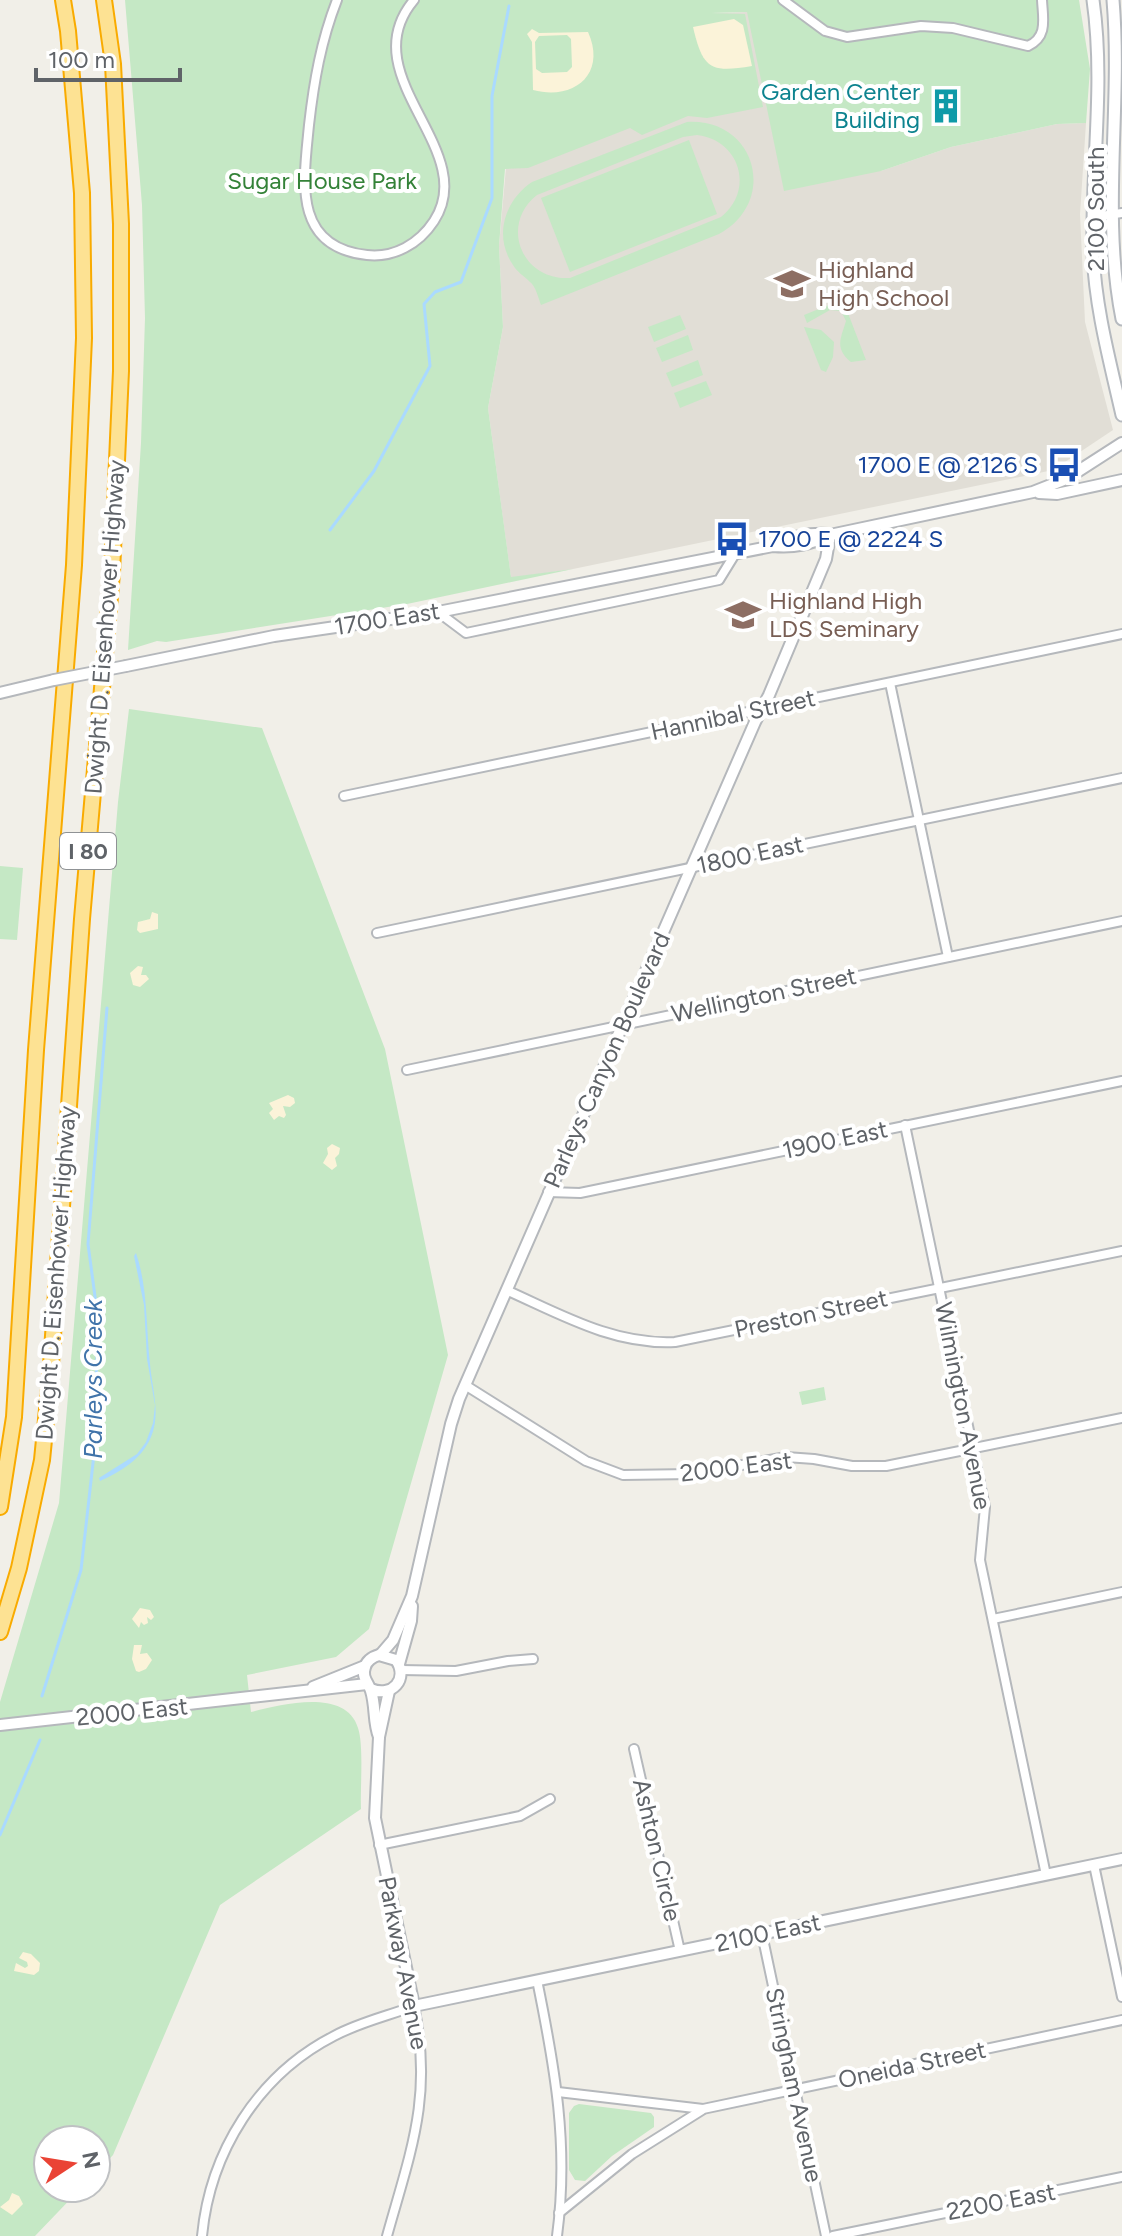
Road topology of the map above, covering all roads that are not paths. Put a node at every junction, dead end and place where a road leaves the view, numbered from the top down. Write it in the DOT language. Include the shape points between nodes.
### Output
graph roads {
  1 [pos="63,0"];
  2 [pos="104,0"];
  3 [pos="115,0"];
  4 [pos="337,0"];
  5 [pos="414,0"];
  6 [pos="783,0"];
  7 [pos="1042,0"];
  8 [pos="1093,0"];
  9 [pos="1113,0"];
  10 [pos="113,64"];
  11 [pos="1120,80"];
  12 [pos="1099,84"];
  13 [pos="1118,214"];
  14 [pos="1094,217"];
  15 [pos="1122,319"];
  16 [pos="1122,415"];
  17 [pos="1122,443"];
  18 [pos="1122,480"];
  19 [pos="1033,492"];
  20 [pos="830,535"];
  21 [pos="735,554"];
  22 [pos="438,612"];
  23 [pos="1122,634"];
  24 [pos="890,683"];
  25 [pos="0,693"];
  26 [pos="761,710"];
  27 [pos="1122,778"];
  28 [pos="344,796"];
  29 [pos="919,820"];
  30 [pos="692,867"];
  31 [pos="1122,921"];
  32 [pos="377,933"];
  33 [pos="948,957"];
  34 [pos="623,1025"];
  35 [pos="407,1070"];
  36 [pos="1122,1081"];
  37 [pos="905,1125"];
  38 [pos="548,1192"];
  39 [pos="1122,1251"];
  40 [pos="940,1288"];
  41 [pos="506,1290"];
  42 [pos="465,1385"];
  43 [pos="1122,1418"];
  44 [pos="973,1449"];
  45 [pos="0,1507"];
  46 [pos="1122,1592"];
  47 [pos="412,1596"];
  48 [pos="993,1619"];
  49 [pos="0,1632"];
  50 [pos="381,1654"];
  51 [pos="533,1659"];
  52 [pos="365,1666"];
  53 [pos="400,1667"];
  54 [pos="369,1686"];
  55 [pos="312,1688"];
  56 [pos="389,1691"];
  57 [pos="0,1725"];
  58 [pos="379,1737"];
  59 [pos="634,1749"];
  60 [pos="550,1799"];
  61 [pos="379,1845"];
  62 [pos="1122,1859"];
  63 [pos="1094,1865"];
  64 [pos="1046,1875"];
  65 [pos="762,1934"];
  66 [pos="680,1951"];
  67 [pos="537,1980"];
  68 [pos="1122,1997"];
  69 [pos="414,2006"];
  70 [pos="1122,2020"];
  71 [pos="795,2090"];
  72 [pos="558,2092"];
  73 [pos="703,2109"];
  74 [pos="1122,2177"];
  75 [pos="559,2213"];
  76 [pos="202,2236"];
  77 [pos="387,2236"];
  78 [pos="557,2236"];
  79 [pos="826,2236"];
  80 [pos="833,2236"];
  1 -- 45 [label="highway, Dwight D. Eisenhower Highway / I 80" via="82,193 84,353 14,1417"];
  2 -- 10 [label="highway, Dwight D. Eisenhower Highway / I 80"];
  3 -- 10 [label="highway"];
  4 -- 5 [label="street" via="315,77 303,181 308,211 321,234 338,247 380,256 402,250 424,234 440,211 444,190 444,175 395,58 399,25"];
  6 -- 7 [label="street" via="825,31 847,37 921,26 1028,46 1044,29"];
  8 -- 12 [label="main road, 2100 South"];
  9 -- 11 [label="main road, 2100 South"];
  10 -- 49 [label="highway, Dwight D. Eisenhower Highway / I 80" via="121,371 112,573 42,1460"];
  11 -- 12 [label="street"];
  11 -- 13 [label="main road, 2100 South"];
  12 -- 14 [label="main road, 2100 South"];
  13 -- 14 [label="street"];
  13 -- 15 [label="main road, 2100 South" via="1115,277"];
  14 -- 16 [label="main road, 2100 South" via="1097,294"];
  17 -- 19 [label="street, 1700 East" via="1066,479"];
  18 -- 19 [label="street" via="1057,494"];
  19 -- 20 [label="street, 1700 East"];
  20 -- 21 [label="street, 1700 East" via="794,548 773,546"];
  20 -- 26 [label="street, Parleys Canyon Boulevard" via="826,559"];
  21 -- 22 [label="street, 1700 East"];
  21 -- 22 [label="street" via="719,580 466,633"];
  22 -- 25 [label="street, 1700 East, bridge" via="274,636"];
  23 -- 24 [label="street, Hannibal Street"];
  24 -- 26 [label="street, Hannibal Street"];
  24 -- 29 [label="street"];
  26 -- 28 [label="street, Hannibal Street"];
  26 -- 30 [label="street, Parleys Canyon Boulevard"];
  27 -- 29 [label="street, 1800 East"];
  29 -- 30 [label="street, 1800 East"];
  29 -- 33 [label="street"];
  30 -- 32 [label="street, 1800 East"];
  30 -- 34 [label="street, Parleys Canyon Boulevard"];
  31 -- 33 [label="street, Wellington Street"];
  33 -- 34 [label="street, Wellington Street"];
  34 -- 35 [label="street, Wellington Street"];
  34 -- 38 [label="street, Parleys Canyon Boulevard"];
  36 -- 37 [label="street, 1900 East"];
  37 -- 38 [label="street, 1900 East" via="580,1193"];
  37 -- 40 [label="street, Wilmington Avenue"];
  38 -- 41 [label="street, Parleys Canyon Boulevard"];
  39 -- 40 [label="street, Preston Street"];
  40 -- 41 [label="street, Preston Street" via="664,1342 604,1333"];
  40 -- 44 [label="street, Wilmington Avenue"];
  41 -- 42 [label="street, Parleys Canyon Boulevard"];
  42 -- 44 [label="street, 2000 East" via="586,1461 623,1475 692,1474 786,1457 886,1466"];
  42 -- 47 [label="street, Parleys Canyon Boulevard" via="451,1424"];
  43 -- 44 [label="street, 2000 East"];
  44 -- 48 [label="street, Wilmington Avenue" via="986,1511 980,1555"];
  46 -- 48 [label="street"];
  47 -- 50 [label="street, Parleys Canyon Boulevard"];
  47 -- 53 [label="street, Parleys Canyon Boulevard"];
  48 -- 64 [label="street, Wilmington Avenue"];
  50 -- 52 [label="street"];
  50 -- 53 [label="street"];
  51 -- 53 [label="street" via="456,1671"];
  52 -- 54 [label="street"];
  52 -- 55 [label="street, 2000 East"];
  53 -- 56 [label="street" via="399,1683"];
  54 -- 55 [label="street, 2000 East"];
  54 -- 56 [label="street"];
  54 -- 58 [label="street"];
  55 -- 57 [label="street, 2000 East"];
  56 -- 58 [label="street"];
  58 -- 61 [label="street, Parkway Avenue"];
  59 -- 66 [label="street, Ashton Circle"];
  60 -- 61 [label="street" via="520,1816"];
  61 -- 69 [label="street, Parkway Avenue"];
  62 -- 63 [label="street, 2100 East"];
  63 -- 64 [label="street, 2100 East"];
  63 -- 68 [label="street"];
  64 -- 65 [label="street, 2100 East"];
  65 -- 66 [label="street, 2100 East"];
  65 -- 71 [label="street, Stringham Avenue"];
  66 -- 67 [label="street, 2100 East"];
  67 -- 69 [label="street, 2100 East"];
  67 -- 72 [label="street"];
  69 -- 76 [label="street" via="331,2037 262,2092 222,2155"];
  69 -- 77 [label="street, Parkway Avenue" via="422,2058 421,2102"];
  70 -- 71 [label="street, Oneida Street"];
  71 -- 73 [label="street, Oneida Street"];
  71 -- 79 [label="street, Stringham Avenue"];
  72 -- 73 [label="street, Oneida Street"];
  72 -- 75 [label="street"];
  73 -- 75 [label="street, Oneida Street" via="619,2164"];
  74 -- 80 [label="street, 2200 East"];
  75 -- 78 [label="street"];
}
